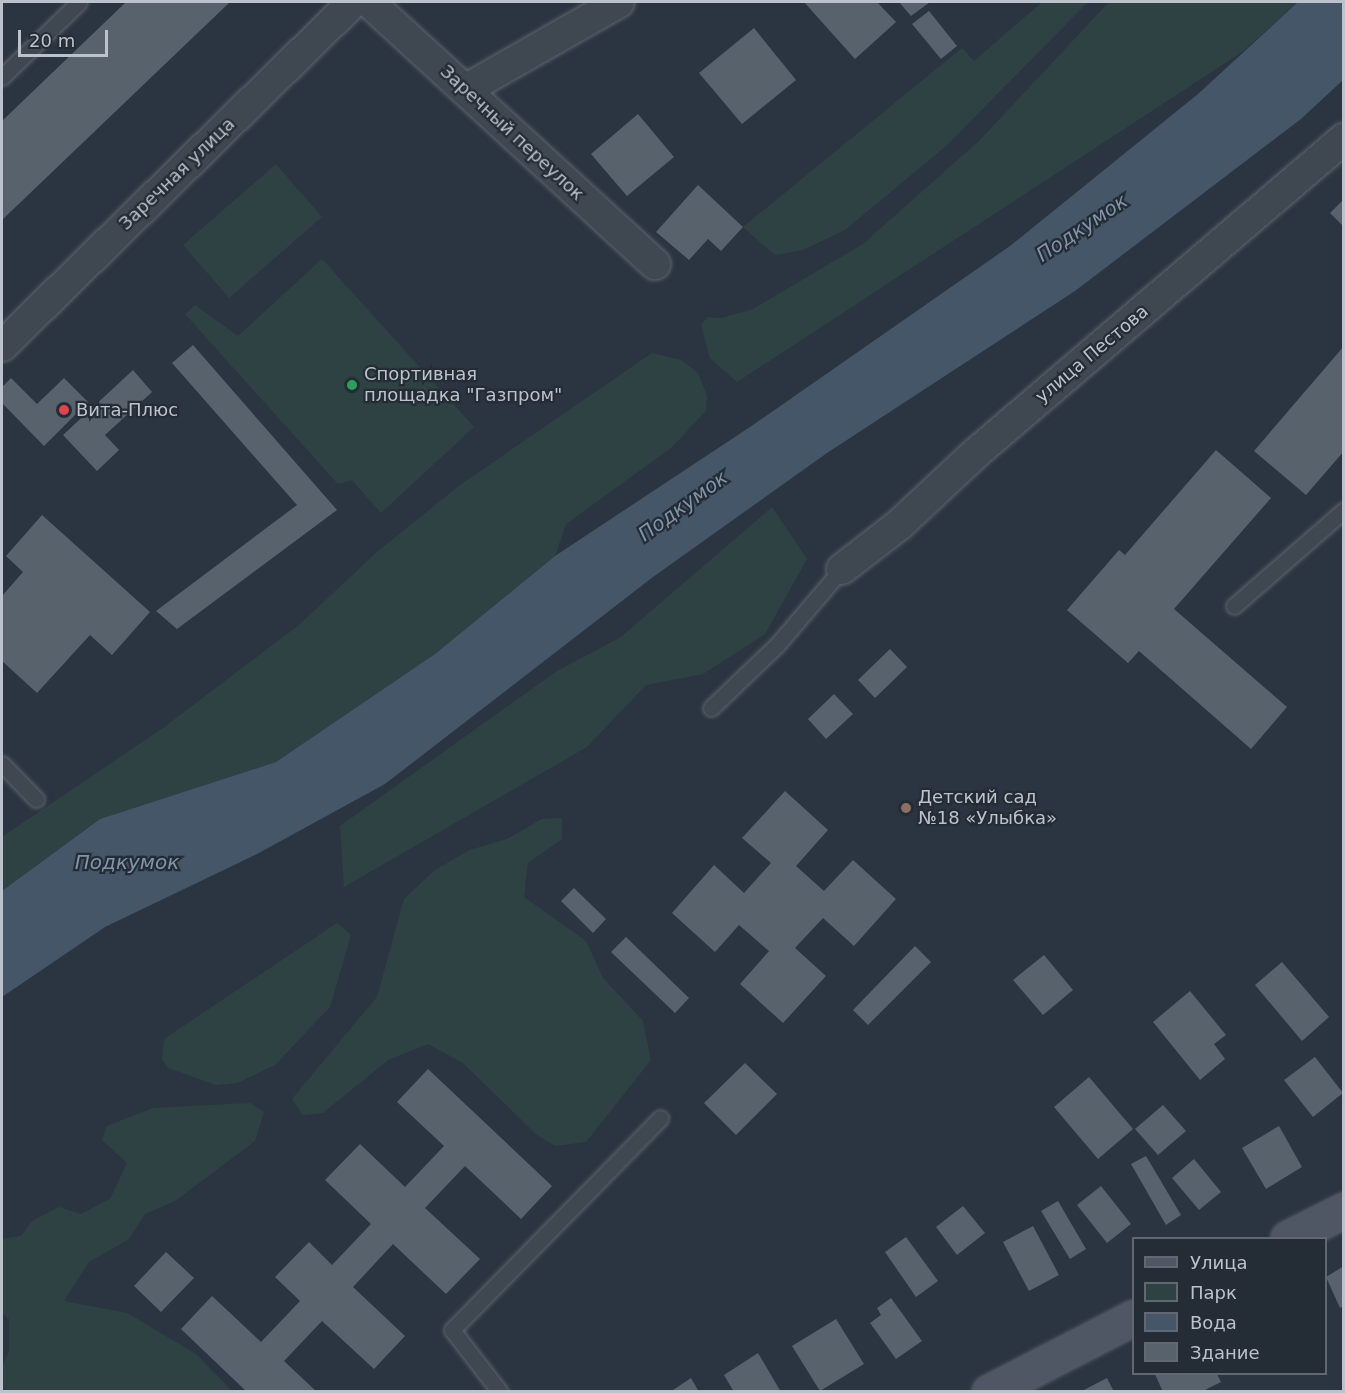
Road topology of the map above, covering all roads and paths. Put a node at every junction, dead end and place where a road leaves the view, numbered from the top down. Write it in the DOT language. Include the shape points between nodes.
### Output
graph roads {
  1 [pos="79,2"];
  2 [pos="352,2"];
  3 [pos="369,2"];
  4 [pos="619,2"];
  5 [pos="2,77"];
  6 [pos="465,90"];
  7 [pos="1344,139"];
  8 [pos="655,264"];
  9 [pos="2,346"];
  10 [pos="1344,510"];
  11 [pos="842,569"];
  12 [pos="1234,606"];
  13 [pos="711,708"];
  14 [pos="2,764"];
  15 [pos="36,799"];
  16 [pos="660,1118"];
  17 [pos="1344,1210"];
  18 [pos="1292,1237"];
  19 [pos="1132,1318"];
  20 [pos="500,1392"];
  21 [pos="988,1392"];
  1 -- 5 [label="lane"];
  2 -- 9 [label="street, Заречная улица"];
  3 -- 6 [label="street, Заречный переулок"];
  4 -- 6 [label="street"];
  6 -- 8 [label="street, Заречный переулок"];
  7 -- 11 [label="street, улица Пестова" via="976,453 899,525"];
  10 -- 12 [label="lane"];
  11 -- 13 [label="lane" via="777,645"];
  14 -- 15 [label="lane"];
  16 -- 20 [label="lane" via="452,1330"];
  17 -- 18 [label="street"];
  19 -- 21 [label="street"];
}
